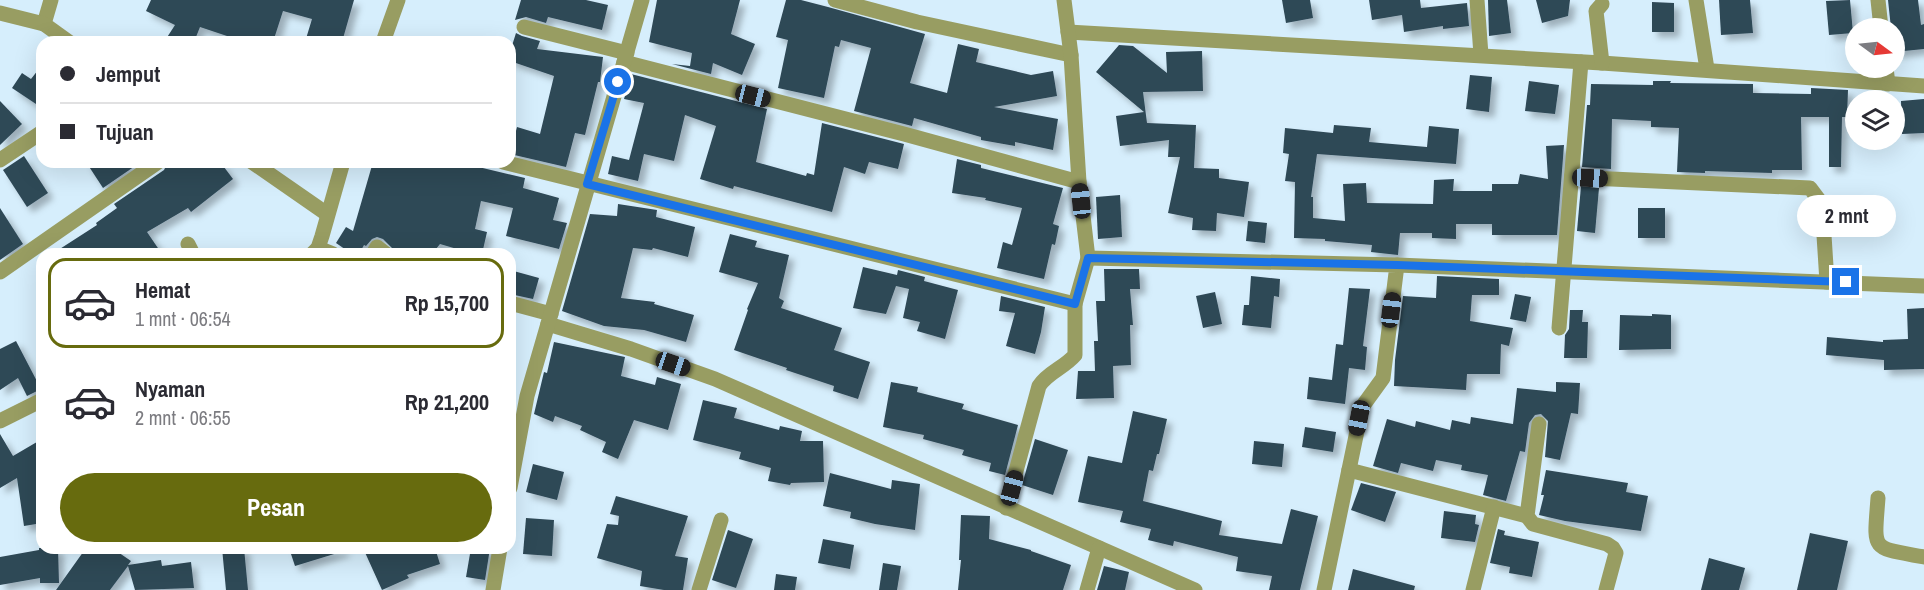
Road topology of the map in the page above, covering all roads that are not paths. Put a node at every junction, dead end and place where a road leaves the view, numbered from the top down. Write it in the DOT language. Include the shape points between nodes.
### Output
graph roads {
  1 [pos="51,0"];
  2 [pos="398,0"];
  3 [pos="642,0"];
  4 [pos="835,0"];
  5 [pos="1064,0"];
  6 [pos="1478,0"];
  7 [pos="1696,0"];
  8 [pos="1878,0"];
  9 [pos="1602,4"];
  10 [pos="0,13"];
  11 [pos="1880,18"];
  12 [pos="44,24"];
  13 [pos="524,27"];
  14 [pos="1068,33"];
  15 [pos="61,36"];
  16 [pos="385,36"];
  17 [pos="1071,55"];
  18 [pos="1481,55"];
  19 [pos="625,58"];
  20 [pos="1581,62"];
  21 [pos="1602,63"];
  22 [pos="1707,69"];
  23 [pos="1887,78"];
  24 [pos="1888,84"];
  25 [pos="1924,86"];
  26 [pos="36,136"];
  27 [pos="0,160"];
  28 [pos="516,165"];
  29 [pos="149,168"];
  30 [pos="261,168"];
  31 [pos="341,168"];
  32 [pos="1572,175"];
  33 [pos="1079,182"];
  34 [pos="587,184"];
  35 [pos="327,214"];
  36 [pos="316,248"];
  37 [pos="1088,258"];
  38 [pos="1397,265"];
  39 [pos="0,272"];
  40 [pos="1564,272"];
  41 [pos="1827,282"];
  42 [pos="1924,285"];
  43 [pos="1075,304"];
  44 [pos="516,305"];
  45 [pos="549,319"];
  46 [pos="1559,328"];
  47 [pos="36,403"];
  48 [pos="0,421"];
  49 [pos="1539,424"];
  50 [pos="516,456"];
  51 [pos="1349,470"];
  52 [pos="1878,498"];
  53 [pos="1494,507"];
  54 [pos="1006,508"];
  55 [pos="1527,516"];
  56 [pos="721,520"];
  57 [pos="1098,548"];
  58 [pos="499,554"];
  59 [pos="1924,557"];
  60 [pos="493,590"];
  61 [pos="699,590"];
  62 [pos="1087,590"];
  63 [pos="1195,590"];
  64 [pos="1324,590"];
  65 [pos="1473,590"];
  66 [pos="1606,590"];
  1 -- 12 [label="street"];
  2 -- 16 [label="street"];
  3 -- 19 [label="street"];
  4 -- 17 [label="street"];
  5 -- 14 [label="street"];
  6 -- 18 [label="street"];
  7 -- 22 [label="street"];
  8 -- 11 [label="street"];
  9 -- 21 [label="street" via="1596,11"];
  10 -- 12 [label="street"];
  12 -- 15 [label="street"];
  13 -- 19 [label="street"];
  14 -- 17 [label="street"];
  14 -- 18 [label="street"];
  17 -- 33 [label="street"];
  18 -- 20 [label="street"];
  19 -- 33 [label="street"];
  19 -- 34 [label="street"];
  20 -- 21 [label="street"];
  20 -- 32 [label="street"];
  21 -- 22 [label="street"];
  22 -- 24 [label="street"];
  23 -- 24 [label="street"];
  24 -- 25 [label="street"];
  26 -- 27 [label="street"];
  28 -- 34 [label="street"];
  29 -- 39 [label="street"];
  30 -- 35 [label="street"];
  31 -- 35 [label="street"];
  32 -- 40 [label="street"];
  32 -- 41 [label="street" via="1810,188 1822,204"];
  33 -- 37 [label="street"];
  34 -- 43 [label="street"];
  34 -- 45 [label="street"];
  35 -- 36 [label="street"];
  37 -- 38 [label="street"];
  37 -- 43 [label="street"];
  38 -- 40 [label="street"];
  38 -- 51 [label="street" via="1383,378 1362,407"];
  40 -- 41 [label="street"];
  40 -- 46 [label="street"];
  41 -- 42 [label="street"];
  43 -- 54 [label="street" via="1075,355 1044,377 1039,386"];
  44 -- 45 [label="street"];
  45 -- 50 [label="street" via="527,396"];
  45 -- 54 [label="street" via="715,379"];
  47 -- 48 [label="street"];
  49 -- 55 [label="street"];
  51 -- 53 [label="street"];
  51 -- 64 [label="street"];
  52 -- 59 [label="street" via="1875,538 1880,545 1886,550"];
  53 -- 55 [label="street"];
  53 -- 65 [label="street"];
  54 -- 57 [label="street"];
  55 -- 66 [label="street" via="1533,524 1613,548 1616,553"];
  56 -- 61 [label="street"];
  57 -- 62 [label="street"];
  57 -- 63 [label="street"];
  58 -- 60 [label="street"];
}
